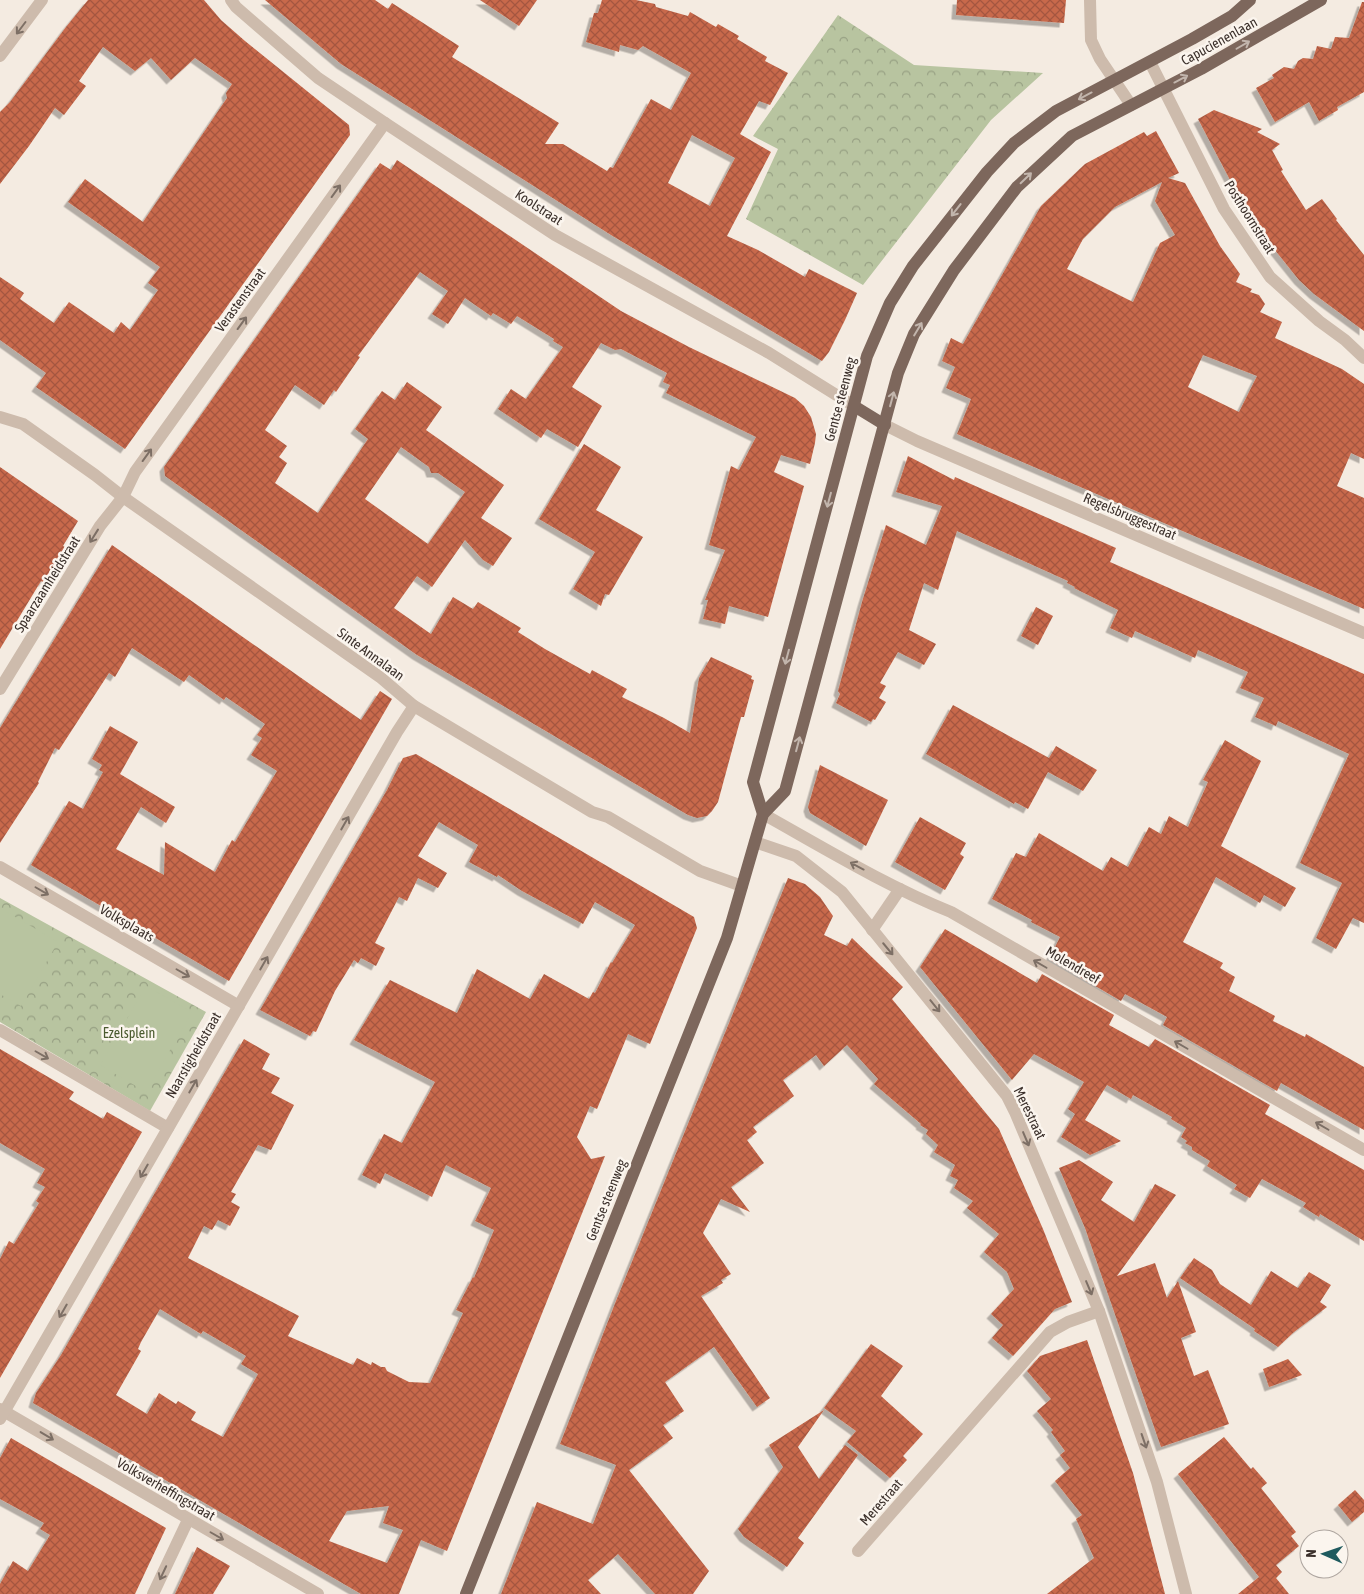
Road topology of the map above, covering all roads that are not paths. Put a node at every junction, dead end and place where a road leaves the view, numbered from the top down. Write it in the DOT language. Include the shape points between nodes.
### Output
graph roads {
  1 [pos="42,0"];
  2 [pos="231,0"];
  3 [pos="1090,0"];
  4 [pos="1250,0"];
  5 [pos="1321,0"];
  6 [pos="0,56"];
  7 [pos="1150,62"];
  8 [pos="1113,81"];
  9 [pos="1164,88"];
  10 [pos="1131,106"];
  11 [pos="385,123"];
  12 [pos="1364,358"];
  13 [pos="854,406"];
  14 [pos="0,417"];
  15 [pos="885,424"];
  16 [pos="123,497"];
  17 [pos="1364,633"];
  18 [pos="0,689"];
  19 [pos="414,706"];
  20 [pos="763,814"];
  21 [pos="755,842"];
  22 [pos="0,867"];
  23 [pos="742,886"];
  24 [pos="900,889"];
  25 [pos="872,930"];
  26 [pos="239,1006"];
  27 [pos="0,1030"];
  28 [pos="168,1128"];
  29 [pos="1364,1150"];
  30 [pos="1098,1311"];
  31 [pos="2,1413"];
  32 [pos="188,1520"];
  33 [pos="858,1551"];
  34 [pos="153,1594"];
  35 [pos="318,1594"];
  36 [pos="466,1594"];
  37 [pos="1186,1594"];
  1 -- 6 [label="street, one-way"];
  2 -- 11 [label="street, Koolstraat" via="318,78"];
  3 -- 8 [label="street" via="1091,40"];
  4 -- 7 [label="main road, Capucienenlaan" via="1232,16"];
  9 -- 5 [label="main road, Capucienenlaan, one-way"];
  7 -- 8 [label="main road, Capucienenlaan"];
  7 -- 9 [label="street, Posthoornstraat"];
  8 -- 10 [label="street"];
  8 -- 13 [label="main road, Gentse steenweg, one-way" via="1056,111 1014,143 959,206 913,266 890,304 867,356"];
  9 -- 10 [label="main road, Capucienenlaan"];
  9 -- 12 [label="street, Posthoornstraat" via="1224,210 1270,277"];
  15 -- 10 [label="main road, Gentse steenweg, one-way" via="898,373 914,334 954,270 1016,187 1072,136"];
  11 -- 13 [label="street, Koolstraat" via="555,235 769,353"];
  16 -- 11 [label="street, Verastenstraat, one-way" via="136,472"];
  13 -- 15 [label="main road"];
  13 -- 20 [label="main road, Gentse steenweg, one-way" via="753,782"];
  14 -- 16 [label="street, Sinte Annalaan" via="23,424"];
  15 -- 17 [label="street, Regelsbruggestraat"];
  20 -- 15 [label="main road, Gentse steenweg, one-way" via="785,791"];
  16 -- 18 [label="street, Spaarzaamheidstraat, one-way" via="100,526"];
  16 -- 19 [label="street, Sinte Annalaan" via="380,677"];
  19 -- 23 [label="street, Sinte Annalaan" via="592,812 608,817 700,871"];
  26 -- 19 [label="street, Naarstigheidstraat, one-way"];
  20 -- 21 [label="main road, Gentse steenweg"];
  24 -- 20 [label="street, Molendreef, one-way"];
  21 -- 23 [label="main road, Gentse steenweg"];
  21 -- 25 [label="street, Merestraat" via="796,856 842,892"];
  22 -- 26 [label="street, Volksplaats, one-way"];
  23 -- 36 [label="main road, Gentse steenweg" via="720,954"];
  24 -- 25 [label="street"];
  29 -- 24 [label="street, Molendreef, one-way" via="951,912"];
  25 -- 30 [label="street, Merestraat, one-way" via="1007,1096"];
  28 -- 26 [label="street, Naarstigheidstraat, one-way"];
  27 -- 28 [label="street, one-way"];
  28 -- 31 [label="street, Naarstigheidstraat, one-way"];
  30 -- 33 [label="street, Merestraat" via="1050,1332"];
  30 -- 37 [label="street, Merestraat, one-way" via="1158,1482"];
  31 -- 32 [label="street, Volksverheffingstraat, one-way"];
  32 -- 34 [label="street, one-way"];
  32 -- 35 [label="street, Volksverheffingstraat, one-way"];
}
